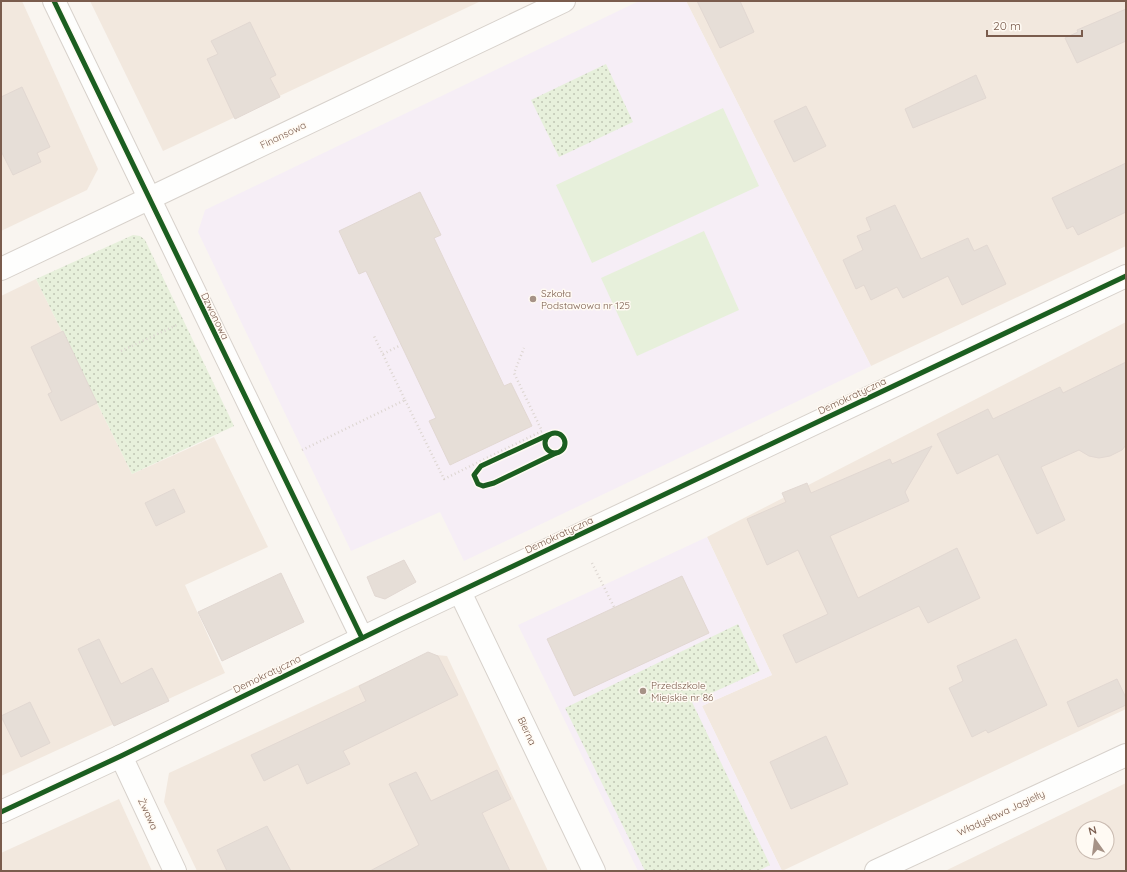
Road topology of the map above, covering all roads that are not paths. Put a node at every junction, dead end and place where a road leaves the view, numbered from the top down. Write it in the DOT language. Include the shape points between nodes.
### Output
graph roads {
  1 [pos="54,1"];
  2 [pos="564,1"];
  3 [pos="149,200"];
  4 [pos="1,269"];
  5 [pos="1126,276"];
  6 [pos="460,592"];
  7 [pos="362,638"];
  8 [pos="1126,755"];
  9 [pos="121,756"];
  10 [pos="1,812"];
  11 [pos="175,871"];
  12 [pos="594,871"];
  13 [pos="876,871"];
  1 -- 3 [label="street, Dzwonowa"];
  2 -- 3 [label="street, Finansowa"];
  3 -- 4 [label="street, Finansowa"];
  3 -- 7 [label="street, Dzwonowa"];
  5 -- 6 [label="street, Demokratyczna"];
  6 -- 7 [label="street, Demokratyczna"];
  6 -- 12 [label="street, Bierna"];
  7 -- 9 [label="street, Demokratyczna"];
  8 -- 13 [label="street, Władysława Jagiełły"];
  9 -- 10 [label="street, Demokratyczna"];
  9 -- 11 [label="street, Żwawa"];
}
